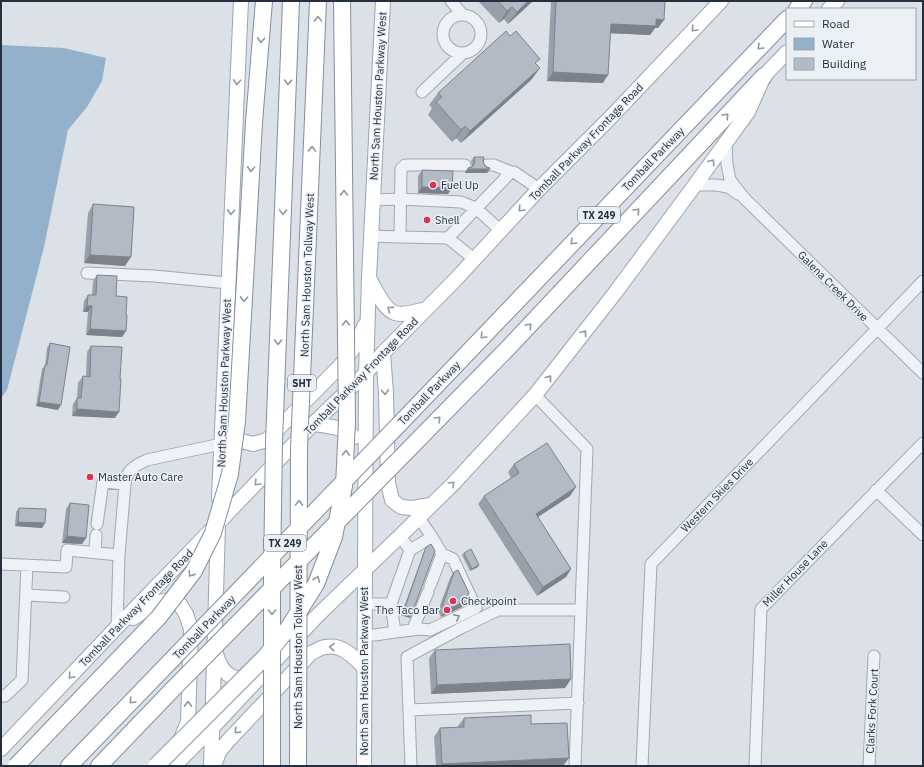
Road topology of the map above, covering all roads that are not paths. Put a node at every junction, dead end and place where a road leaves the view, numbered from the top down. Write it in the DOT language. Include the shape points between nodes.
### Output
graph roads {
  1 [pos="241,1"];
  2 [pos="264,1"];
  3 [pos="291,1"];
  4 [pos="318,1"];
  5 [pos="342,1"];
  6 [pos="383,1"];
  7 [pos="451,1"];
  8 [pos="721,1"];
  9 [pos="463,15"];
  10 [pos="786,20"];
  11 [pos="463,53"];
  12 [pos="786,53"];
  13 [pos="764,76"];
  14 [pos="422,92"];
  15 [pos="726,143"];
  16 [pos="465,165"];
  17 [pos="487,165"];
  18 [pos="511,172"];
  19 [pos="696,185"];
  20 [pos="539,189"];
  21 [pos="744,198"];
  22 [pos="400,199"];
  23 [pos="373,200"];
  24 [pos="476,208"];
  25 [pos="501,231"];
  26 [pos="371,236"];
  27 [pos="400,237"];
  28 [pos="448,238"];
  29 [pos="474,259"];
  30 [pos="87,273"];
  31 [pos="369,278"];
  32 [pos="923,281"];
  33 [pos="228,283"];
  34 [pos="426,310"];
  35 [pos="368,319"];
  36 [pos="877,329"];
  37 [pos="383,353"];
  38 [pos="366,373"];
  39 [pos="923,373"];
  40 [pos="535,395"];
  41 [pos="222,417"];
  42 [pos="313,424"];
  43 [pos="923,442"];
  44 [pos="221,444"];
  45 [pos="365,454"];
  46 [pos="124,484"];
  47 [pos="876,490"];
  48 [pos="431,505"];
  49 [pos="419,518"];
  50 [pos="218,523"];
  51 [pos="97,524"];
  52 [pos="96,535"];
  53 [pos="923,535"];
  54 [pos="400,536"];
  55 [pos="432,537"];
  56 [pos="410,550"];
  57 [pos="95,553"];
  58 [pos="442,554"];
  59 [pos="119,555"];
  60 [pos="1,564"];
  61 [pos="28,565"];
  62 [pos="365,571"];
  63 [pos="26,595"];
  64 [pos="64,597"];
  65 [pos="364,604"];
  66 [pos="391,604"];
  67 [pos="581,610"];
  68 [pos="117,627"];
  69 [pos="417,629"];
  70 [pos="394,632"];
  71 [pos="364,635"];
  72 [pos="214,642"];
  73 [pos="874,656"];
  74 [pos="364,667"];
  75 [pos="266,670"];
  76 [pos="1,696"];
  77 [pos="578,703"];
  78 [pos="409,710"];
  79 [pos="212,728"];
  80 [pos="1,750"];
  81 [pos="16,766"];
  82 [pos="69,766"];
  83 [pos="99,766"];
  84 [pos="156,766"];
  85 [pos="167,766"];
  86 [pos="174,766"];
  87 [pos="211,766"];
  88 [pos="214,766"];
  89 [pos="272,766"];
  90 [pos="298,766"];
  91 [pos="364,766"];
  92 [pos="411,766"];
  93 [pos="575,766"];
  94 [pos="642,766"];
  95 [pos="755,766"];
  96 [pos="869,766"];
  1 -- 33 [label="main road, North Sam Houston Parkway West, one-way"];
  2 -- 81 [label="highway, one-way, bridge" via="254,122 237,421 230,474 213,533 194,571 160,617"];
  3 -- 89 [label="highway, SHT, one-way, bridge" via="274,442"];
  90 -- 4 [label="highway, North Sam Houston Tollway West / SHT, one-way, bridge" via="299,448"];
  84 -- 5 [label="highway, one-way, bridge" via="266,656 289,627 316,584 334,537 344,486 347,422"];
  6 -- 23 [label="main road, North Sam Houston Parkway West"];
  7 -- 9 [label="street"];
  8 -- 20 [label="main road, Tomball Parkway Frontage Road, one-way"];
  9 -- 11 [label="street" via="475,20 479,25 481,37 475,48"];
  9 -- 11 [label="street" via="451,18 443,34 451,50"];
  10 -- 82 [label="highway, Tomball Parkway / TX 249, one-way, bridge"];
  11 -- 14 [label="street"];
  12 -- 13 [label="main road, Tomball Parkway / TX 249"];
  13 -- 15 [label="main road" via="748,112"];
  83 -- 13 [label="highway, Tomball Parkway / TX 249, one-way, bridge" via="510,346"];
  19 -- 15 [label="main road, one-way"];
  15 -- 21 [label="street, Galena Creek Drive" via="730,180"];
  16 -- 22 [label="street" via="405,165 401,169"];
  17 -- 18 [label="street"];
  18 -- 20 [label="street"];
  18 -- 24 [label="street"];
  19 -- 21 [label="street, Galena Creek Drive" via="728,187"];
  40 -- 19 [label="main road, one-way"];
  20 -- 25 [label="main road, Tomball Parkway Frontage Road, one-way"];
  21 -- 36 [label="street, Galena Creek Drive"];
  22 -- 23 [label="street"];
  22 -- 24 [label="street" via="461,202"];
  22 -- 27 [label="street"];
  23 -- 26 [label="main road, North Sam Houston Parkway West"];
  24 -- 25 [label="street"];
  24 -- 28 [label="street"];
  25 -- 29 [label="main road, Tomball Parkway Frontage Road"];
  26 -- 27 [label="street"];
  26 -- 31 [label="main road, North Sam Houston Parkway West"];
  27 -- 28 [label="street"];
  28 -- 29 [label="street"];
  29 -- 34 [label="main road, Tomball Parkway Frontage Road"];
  30 -- 33 [label="street"];
  34 -- 31 [label="main road, one-way" via="395,313 381,300"];
  31 -- 35 [label="main road, North Sam Houston Parkway West"];
  32 -- 36 [label="street, Western Skies Drive"];
  33 -- 41 [label="main road, North Sam Houston Parkway West"];
  34 -- 37 [label="main road, Tomball Parkway Frontage Road"];
  35 -- 38 [label="main road, North Sam Houston Parkway West"];
  35 -- 41 [label="main road" via="355,346 341,365 267,440 254,444 238,440 228,431"];
  36 -- 39 [label="street, Galena Creek Drive"];
  36 -- 94 [label="street, Western Skies Drive" via="651,564"];
  37 -- 38 [label="main road, Tomball Parkway Frontage Road"];
  37 -- 48 [label="main road, one-way" via="388,483 392,500 401,507"];
  38 -- 42 [label="main road, Tomball Parkway Frontage Road"];
  38 -- 45 [label="main road, North Sam Houston Parkway West"];
  48 -- 40 [label="main road, one-way"];
  40 -- 67 [label="street" via="587,449"];
  41 -- 44 [label="main road, North Sam Houston Parkway West"];
  42 -- 45 [label="main road" via="329,426 352,434"];
  42 -- 50 [label="main road, Tomball Parkway Frontage Road, one-way"];
  43 -- 47 [label="street, Miller House Lane"];
  44 -- 46 [label="street" via="147,460 128,473"];
  44 -- 50 [label="main road, North Sam Houston Parkway West"];
  45 -- 62 [label="main road, North Sam Houston Parkway West"];
  46 -- 51 [label="street" via="103,482"];
  46 -- 59 [label="street"];
  47 -- 53 [label="street"];
  47 -- 95 [label="street, Miller House Lane" via="761,609"];
  48 -- 49 [label="main road"];
  49 -- 54 [label="main road"];
  49 -- 55 [label="street"];
  50 -- 68 [label="main road, Tomball Parkway Frontage Road"];
  50 -- 72 [label="main road, North Sam Houston Parkway West"];
  52 -- 57 [label="street"];
  54 -- 56 [label="street"];
  54 -- 62 [label="main road"];
  55 -- 56 [label="street"];
  55 -- 58 [label="street"];
  56 -- 66 [label="street"];
  57 -- 59 [label="street"];
  57 -- 61 [label="street" via="68,550 66,567"];
  58 -- 69 [label="street"];
  69 -- 58 [label="street, one-way" via="430,630 476,608 453,559"];
  59 -- 68 [label="street"];
  60 -- 61 [label="street"];
  61 -- 63 [label="street"];
  62 -- 65 [label="main road, North Sam Houston Parkway West"];
  62 -- 75 [label="main road" via="317,616"];
  63 -- 64 [label="street"];
  63 -- 76 [label="street" via="22,680 5,696"];
  65 -- 66 [label="street"];
  65 -- 71 [label="main road, North Sam Houston Parkway West"];
  66 -- 70 [label="street"];
  67 -- 77 [label="street"];
  67 -- 78 [label="street" via="498,610 407,657"];
  68 -- 80 [label="main road, Tomball Parkway Frontage Road, one-way"];
  85 -- 68 [label="main road, one-way" via="188,722 191,629 186,614 174,601 159,602"];
  69 -- 70 [label="street"];
  70 -- 71 [label="street"];
  71 -- 74 [label="main road, North Sam Houston Parkway West"];
  72 -- 75 [label="main road" via="220,665 228,675 248,678"];
  72 -- 79 [label="main road, North Sam Houston Parkway West"];
  73 -- 96 [label="street, Clarks Fork Court"];
  74 -- 88 [label="main road, one-way" via="346,651 336,647 325,646 311,653 227,742 219,752"];
  74 -- 91 [label="main road, North Sam Houston Parkway West"];
  75 -- 79 [label="main road"];
  77 -- 78 [label="street"];
  77 -- 93 [label="street"];
  78 -- 92 [label="street"];
  79 -- 86 [label="main road"];
  79 -- 87 [label="main road, North Sam Houston Parkway West"];
}
